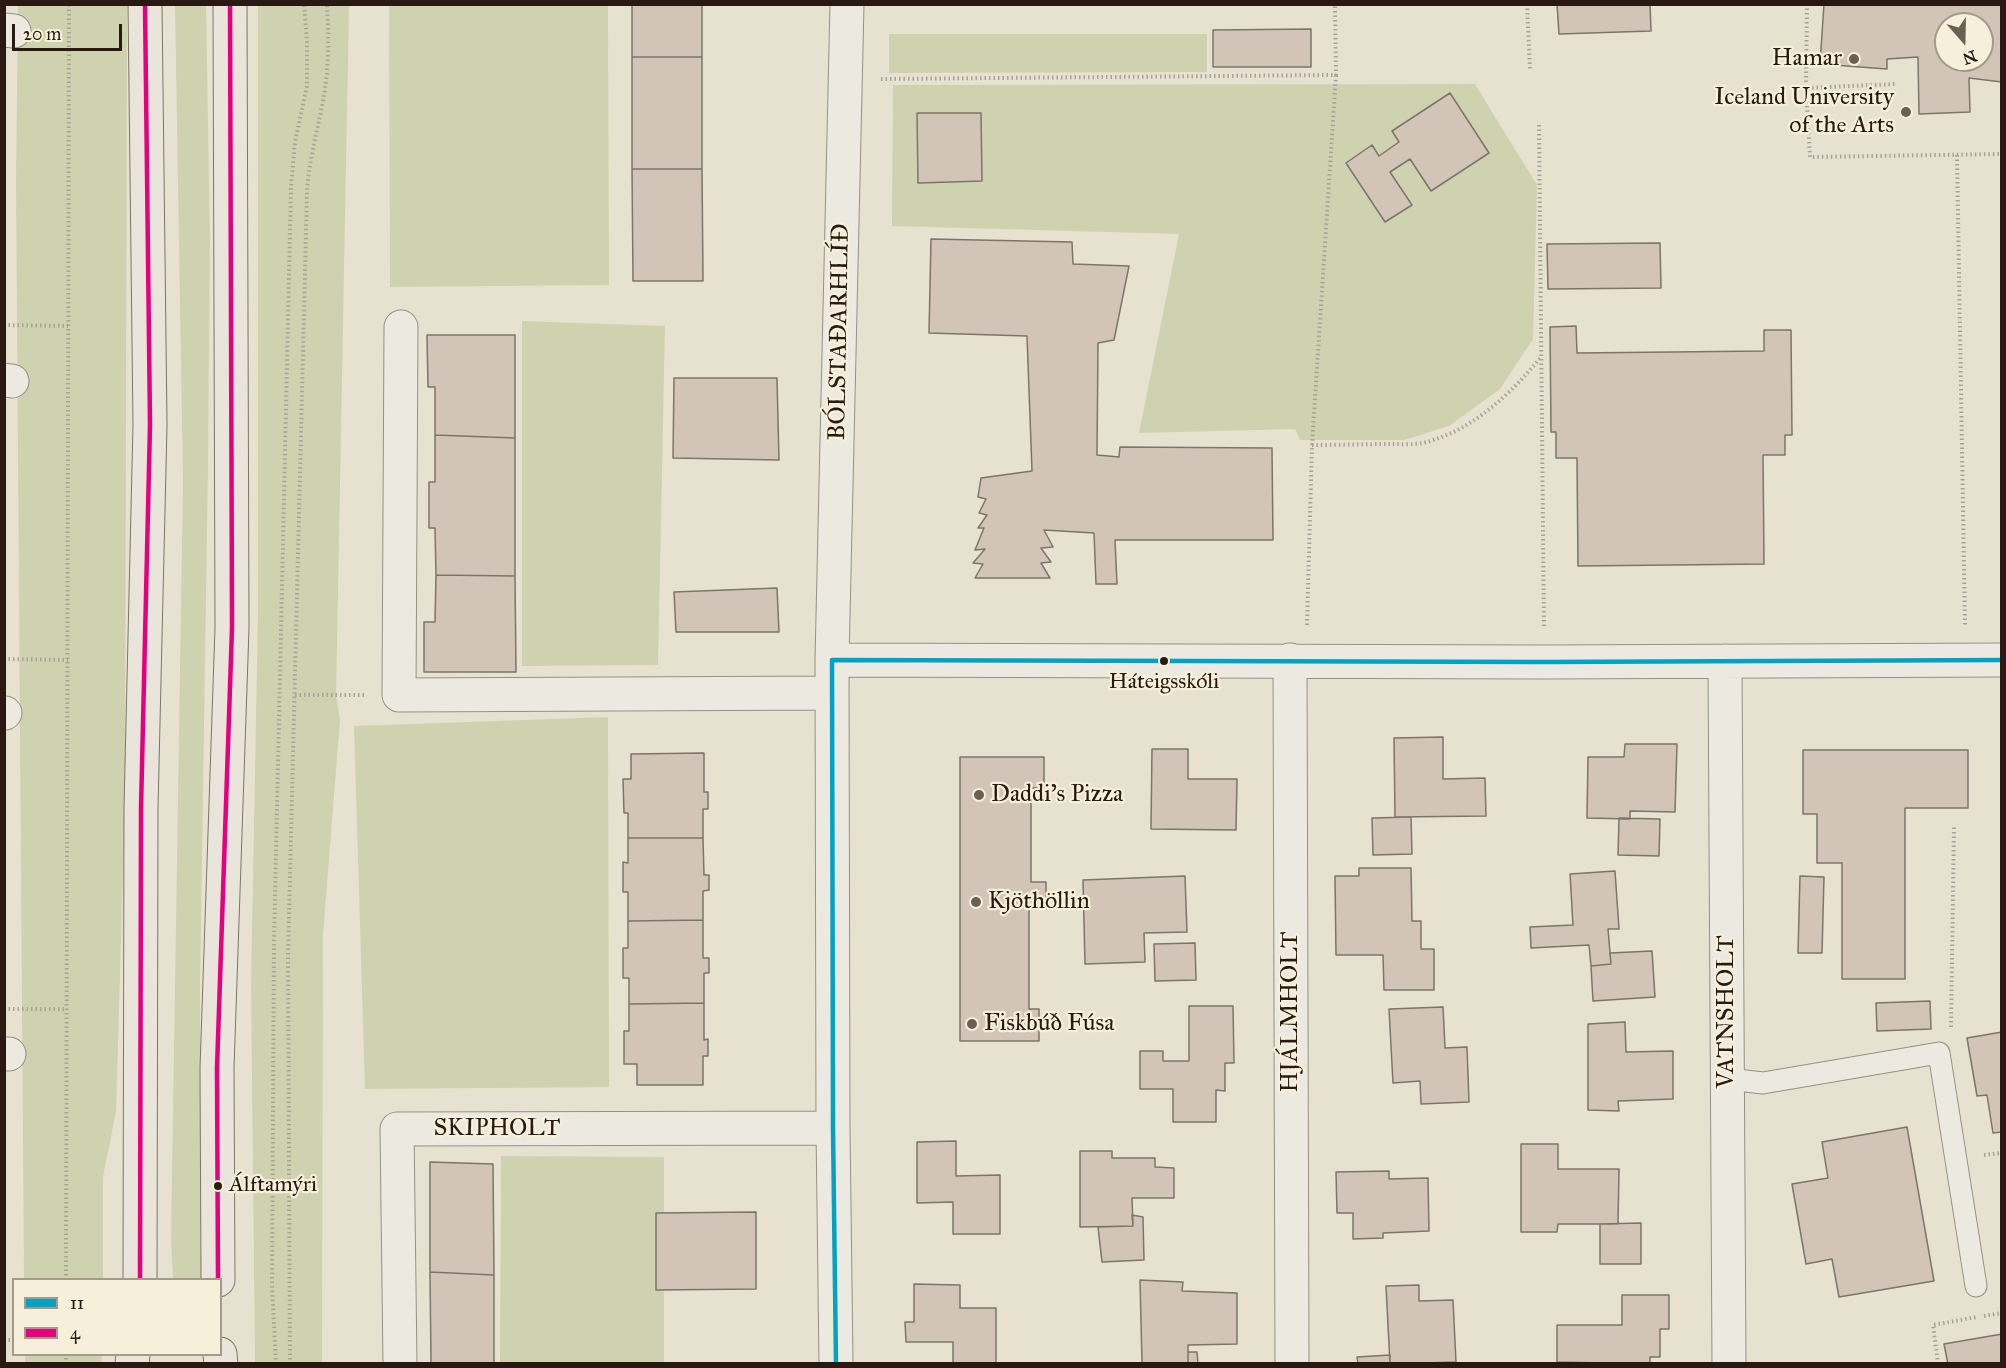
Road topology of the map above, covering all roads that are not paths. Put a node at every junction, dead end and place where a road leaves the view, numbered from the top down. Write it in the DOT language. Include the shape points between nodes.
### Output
graph roads {
  1 [pos="145,4"];
  2 [pos="230,4"];
  3 [pos="847,4"];
  4 [pos="401,327"];
  5 [pos="832,660"];
  6 [pos="1298,660"];
  7 [pos="2001,660"];
  8 [pos="1725,661"];
  9 [pos="832,693"];
  10 [pos="1728,1079"];
  11 [pos="833,1128"];
  12 [pos="140,1278"];
  13 [pos="218,1278"];
  14 [pos="1976,1286"];
  15 [pos="400,1364"];
  16 [pos="836,1364"];
  17 [pos="1292,1364"];
  18 [pos="1729,1364"];
  1 -- 12 [label="main road" via="150,425 141,808"];
  2 -- 13 [label="main road" via="232,628 217,1068"];
  3 -- 5 [label="street, BÓLSTAÐARHLÍÐ"];
  4 -- 9 [label="street" via="399,695"];
  5 -- 6 [label="street"];
  5 -- 9 [label="street"];
  6 -- 8 [label="street"];
  6 -- 17 [label="street, HJÁLMHOLT"];
  7 -- 8 [label="street"];
  8 -- 10 [label="street, VATNSHOLT"];
  9 -- 11 [label="street"];
  10 -- 14 [label="lane" via="1763,1083 1939,1053"];
  10 -- 18 [label="street, VATNSHOLT"];
  11 -- 15 [label="street, SKIPHOLT" via="397,1129"];
  11 -- 16 [label="street"];
}
